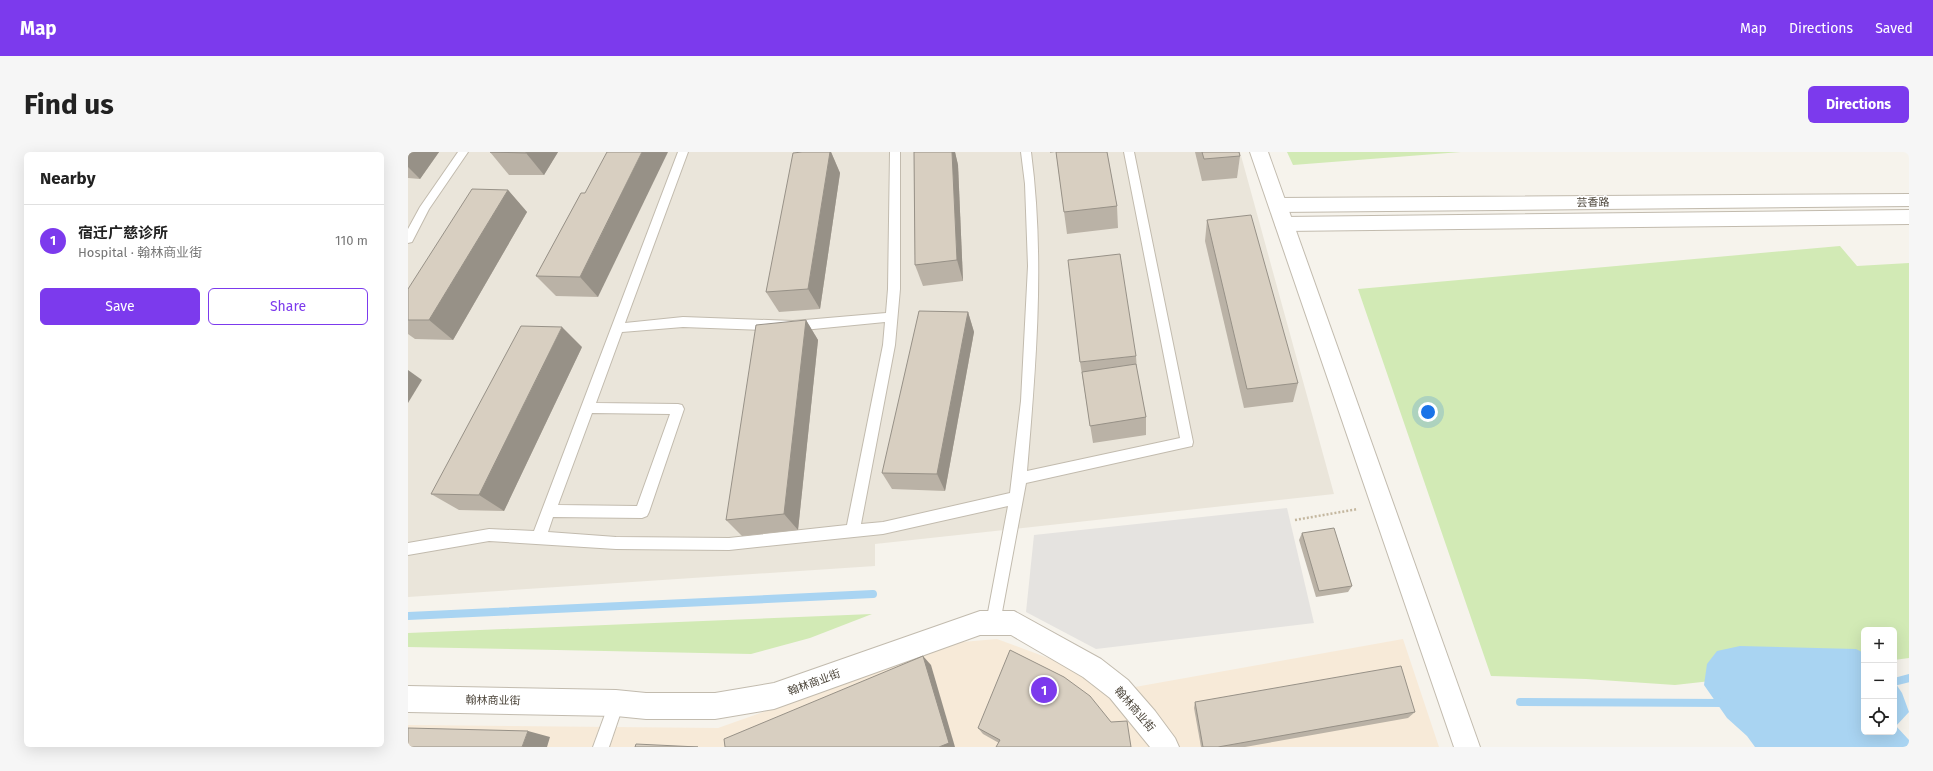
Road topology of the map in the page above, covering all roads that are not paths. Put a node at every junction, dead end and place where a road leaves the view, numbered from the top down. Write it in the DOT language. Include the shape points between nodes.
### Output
graph roads {
  1 [pos="463,152"];
  2 [pos="683,152"];
  3 [pos="895,152"];
  4 [pos="1026,152"];
  5 [pos="1129,152"];
  6 [pos="1259,152"];
  7 [pos="1909,200"];
  8 [pos="1281,214"];
  9 [pos="1909,217"];
  10 [pos="408,239"];
  11 [pos="891,317"];
  12 [pos="618,328"];
  13 [pos="588,408"];
  14 [pos="1020,478"];
  15 [pos="1016,498"];
  16 [pos="549,511"];
  17 [pos="854,531"];
  18 [pos="539,537"];
  19 [pos="408,549"];
  20 [pos="993,623"];
  21 [pos="408,699"];
  22 [pos="616,703"];
  23 [pos="601,747"];
  24 [pos="1166,747"];
  25 [pos="1467,747"];
  1 -- 10 [label="lane" via="425,208"];
  2 -- 12 [label="lane"];
  3 -- 11 [label="lane" via="894,289"];
  4 -- 14 [label="lane" via="1034,266"];
  5 -- 14 [label="lane" via="1187,442"];
  6 -- 8 [label="street"];
  7 -- 8 [label="street, 芸香路"];
  8 -- 9 [label="street, 芸香路"];
  8 -- 25 [label="street"];
  11 -- 12 [label="lane" via="770,327 683,322"];
  11 -- 17 [label="lane"];
  12 -- 13 [label="lane"];
  13 -- 16 [label="lane"];
  13 -- 16 [label="lane" via="678,409 642,512"];
  14 -- 15 [label="lane"];
  15 -- 17 [label="lane" via="883,528"];
  15 -- 20 [label="lane"];
  16 -- 18 [label="lane"];
  17 -- 18 [label="lane" via="729,544 616,543"];
  18 -- 19 [label="lane" via="489,535"];
  20 -- 22 [label="street, 翰林商业街" via="980,623 774,696 715,706 646,706"];
  20 -- 24 [label="street, 翰林商业街" via="1014,623 1092,668 1120,689"];
  21 -- 22 [label="street, 翰林商业街"];
  22 -- 23 [label="lane"];
}
